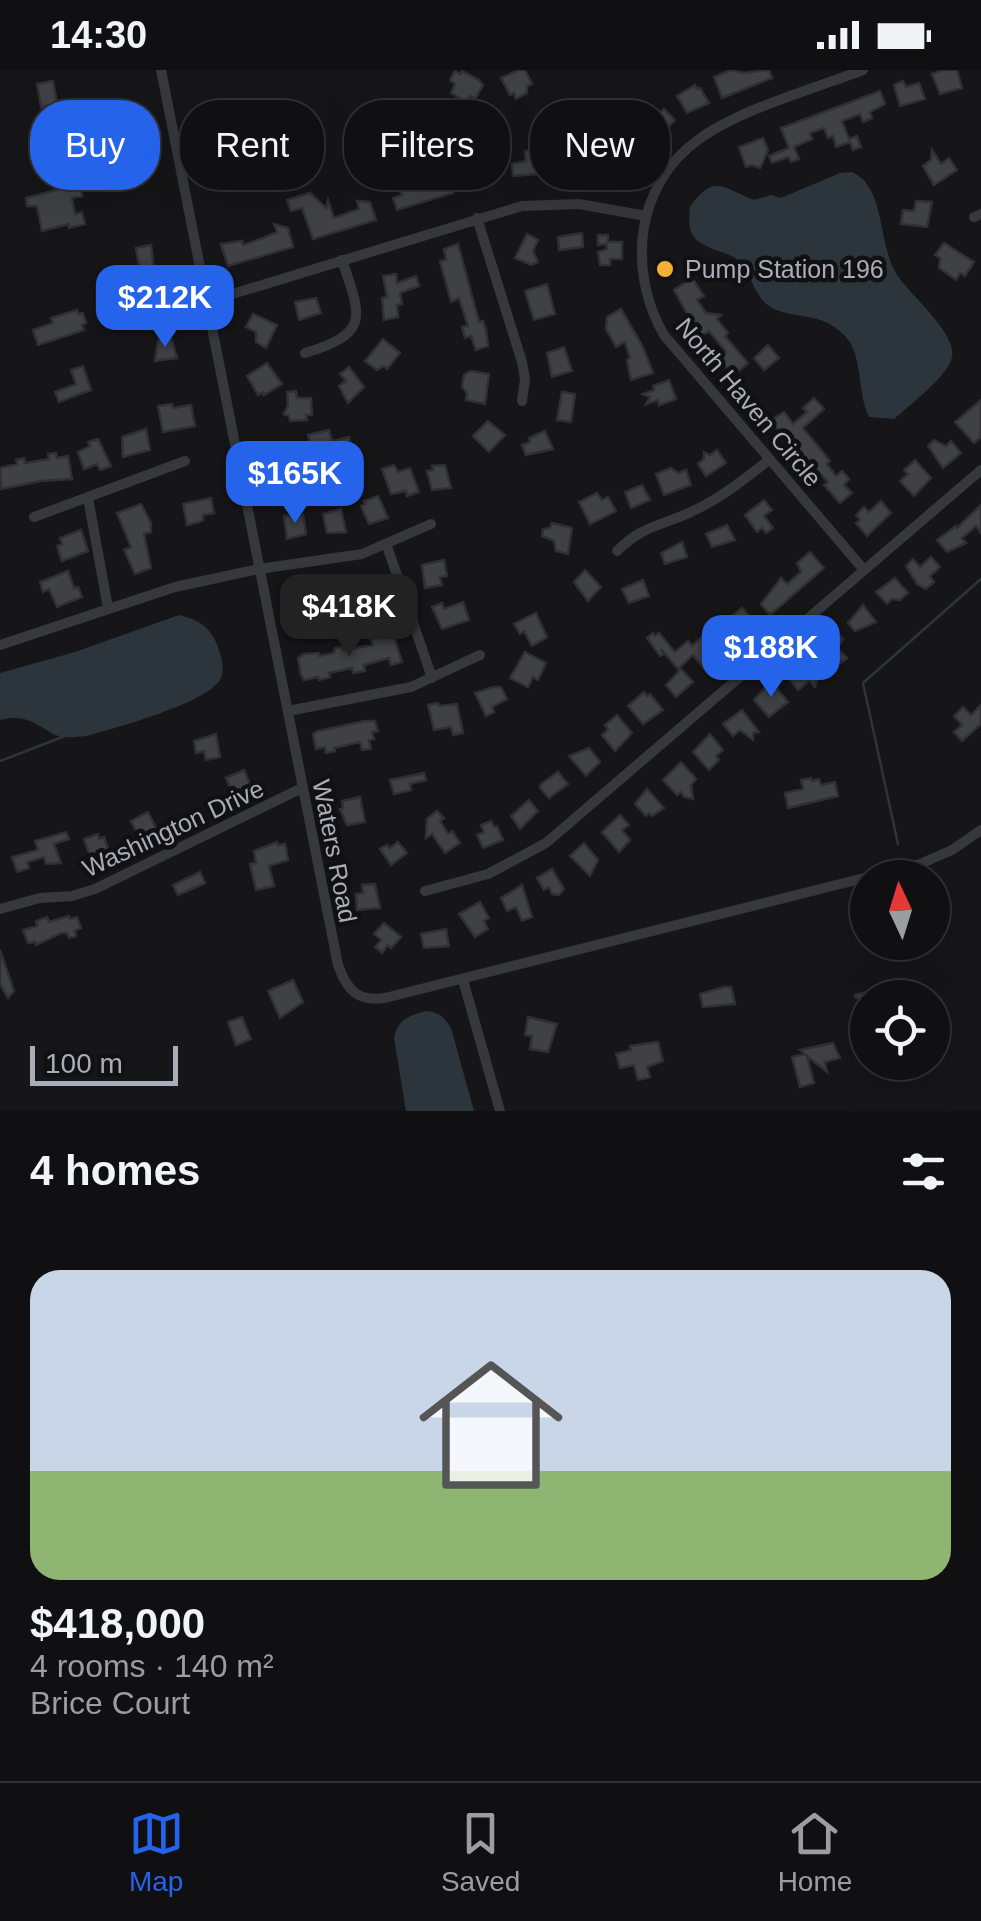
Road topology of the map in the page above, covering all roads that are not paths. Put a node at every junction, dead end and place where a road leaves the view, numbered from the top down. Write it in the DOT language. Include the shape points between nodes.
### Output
graph roads {
  1 [pos="160,70"];
  2 [pos="863,70"];
  3 [pos="646,216"];
  4 [pos="477,218"];
  5 [pos="342,260"];
  6 [pos="206,302"];
  7 [pos="305,353"];
  8 [pos="522,400"];
  9 [pos="770,460"];
  10 [pos="184,461"];
  11 [pos="981,470"];
  12 [pos="88,498"];
  13 [pos="34,517"];
  14 [pos="431,524"];
  15 [pos="387,546"];
  16 [pos="617,552"];
  17 [pos="259,569"];
  18 [pos="864,570"];
  19 [pos="108,608"];
  20 [pos="0,645"];
  21 [pos="480,655"];
  22 [pos="432,678"];
  23 [pos="288,712"];
  24 [pos="302,788"];
  25 [pos="981,830"];
  26 [pos="425,891"];
  27 [pos="0,908"];
  28 [pos="463,980"];
  29 [pos="500,1111"];
  1 -- 6 [label="street, Waters Road"];
  2 -- 3 [label="street, North Haven Circle" via="696,141 668,172"];
  3 -- 4 [label="street" via="549,204"];
  3 -- 9 [label="street, North Haven Circle" via="642,280 657,323"];
  4 -- 5 [label="street"];
  4 -- 8 [label="street" via="522,362"];
  5 -- 6 [label="street"];
  5 -- 7 [label="street" via="355,324 337,344"];
  6 -- 17 [label="street, Waters Road"];
  9 -- 16 [label="street" via="694,510 636,533"];
  9 -- 18 [label="street, North Haven Circle"];
  10 -- 12 [label="street"];
  11 -- 18 [label="street"];
  12 -- 13 [label="street"];
  12 -- 19 [label="street"];
  14 -- 15 [label="street"];
  15 -- 17 [label="street"];
  15 -- 22 [label="street"];
  17 -- 19 [label="street"];
  17 -- 23 [label="street, Waters Road"];
  18 -- 26 [label="street" via="546,843 488,874"];
  19 -- 20 [label="street"];
  21 -- 22 [label="street"];
  22 -- 23 [label="street"];
  23 -- 24 [label="street, Waters Road"];
  24 -- 27 [label="street, Washington Drive" via="95,888"];
  24 -- 28 [label="street, Waters Road" via="348,988 375,1000"];
  25 -- 28 [label="street, Waters Road" via="920,864"];
  28 -- 29 [label="street"];
}
